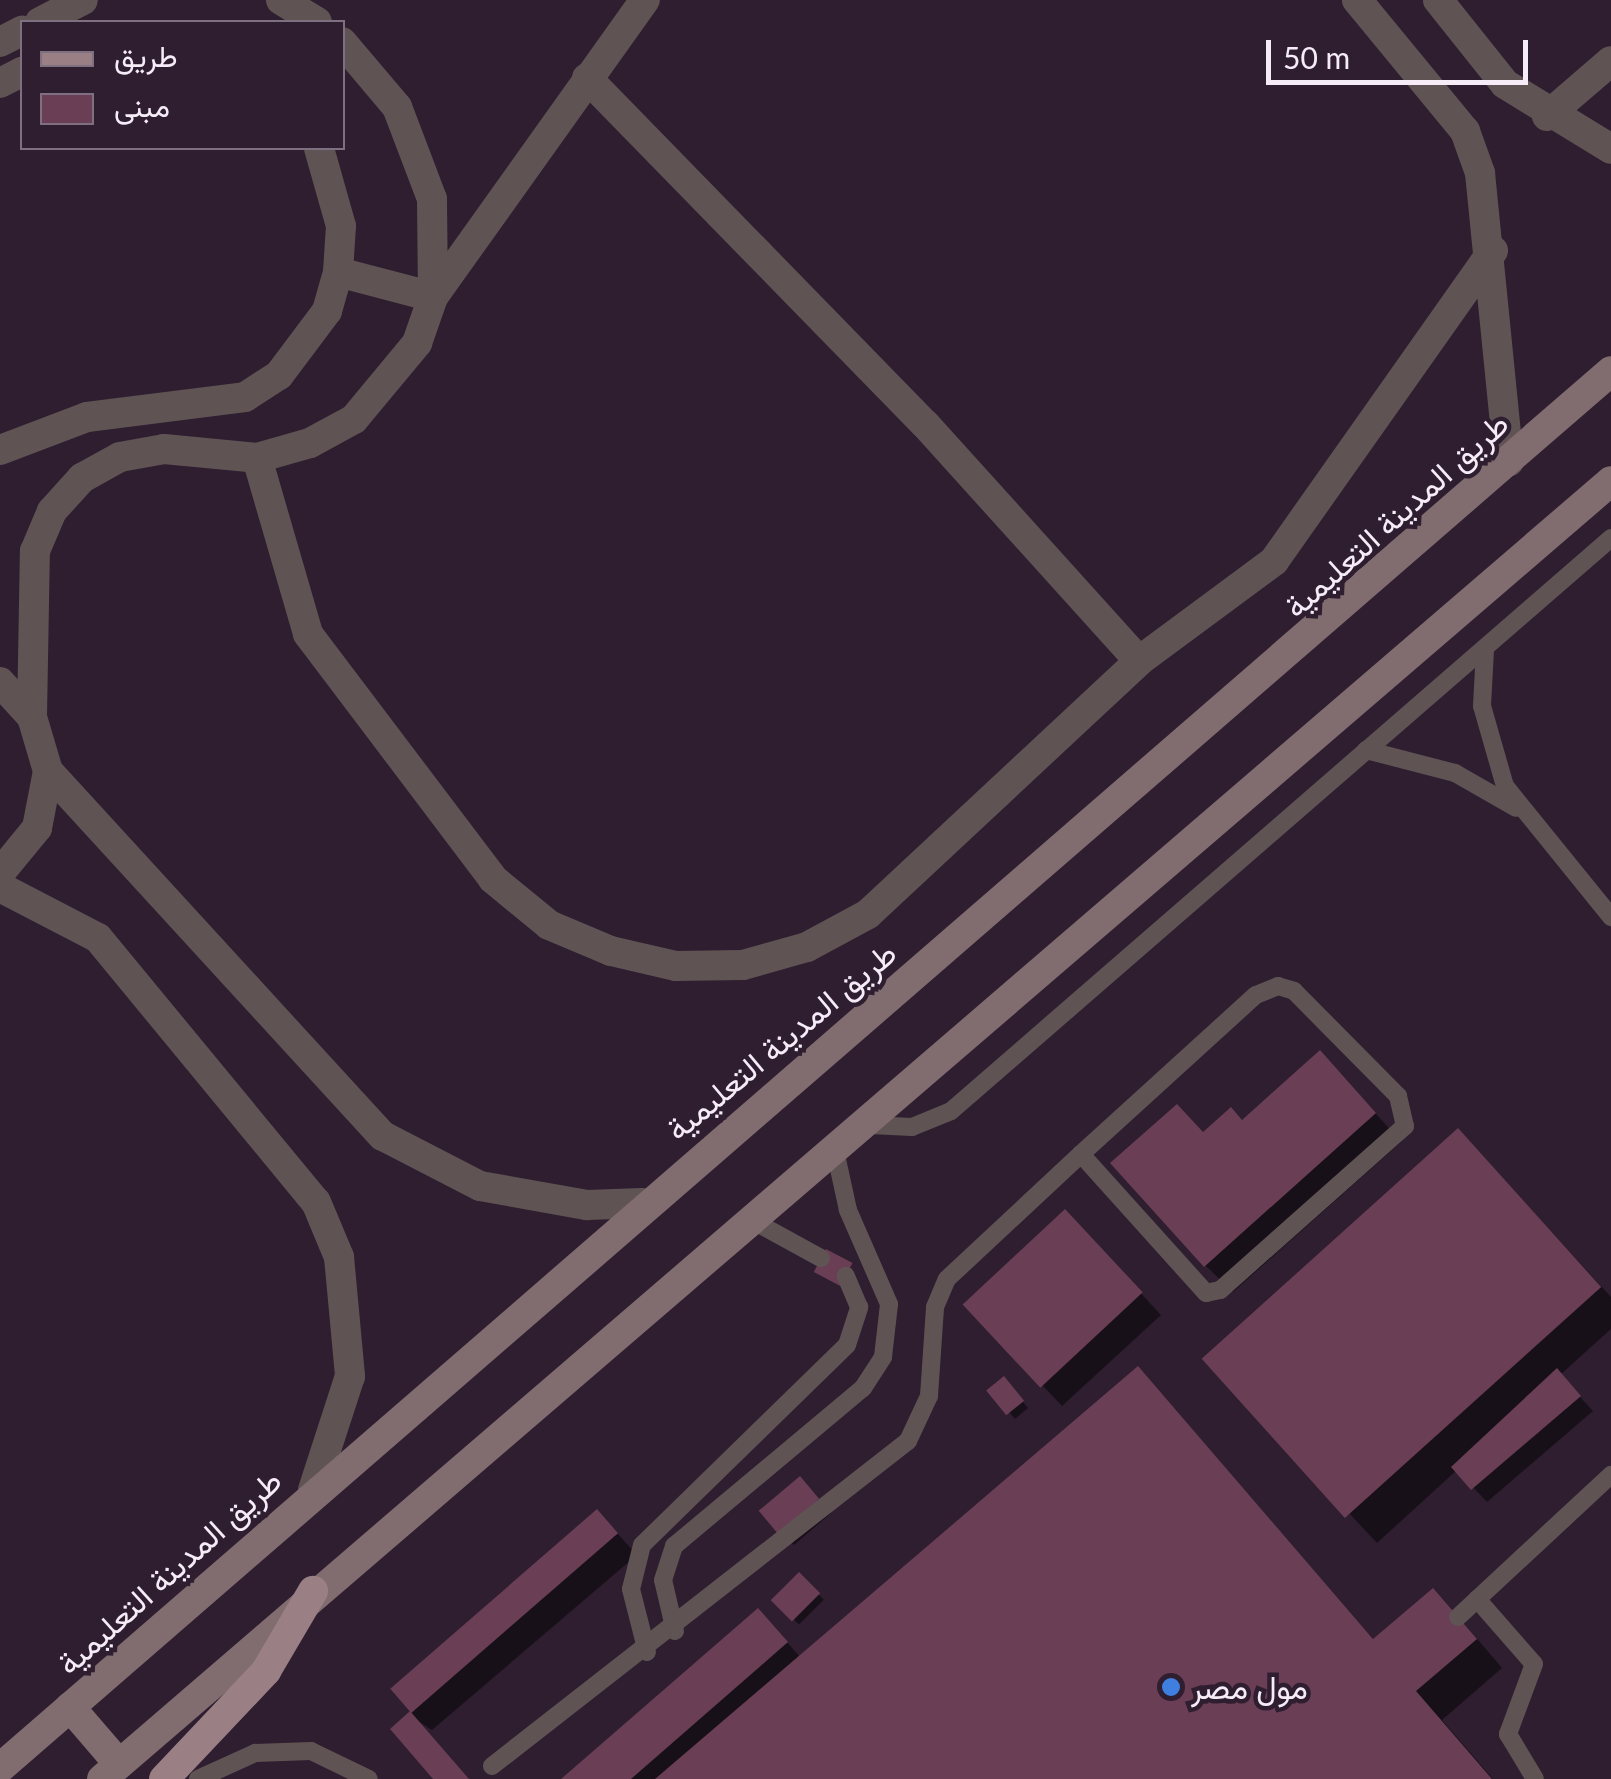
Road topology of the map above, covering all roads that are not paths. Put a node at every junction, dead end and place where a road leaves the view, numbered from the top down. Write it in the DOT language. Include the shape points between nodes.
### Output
graph roads {
  1 [pos="83,0"];
  2 [pos="644,0"];
  3 [pos="1357,0"];
  4 [pos="1438,0"];
  5 [pos="290,7"];
  6 [pos="44,20"];
  7 [pos="313,20"];
  8 [pos="345,46"];
  9 [pos="1611,61"];
  10 [pos="587,78"];
  11 [pos="1546,116"];
  12 [pos="1611,149"];
  13 [pos="320,150"];
  14 [pos="1493,250"];
  15 [pos="338,272"];
  16 [pos="433,297"];
  17 [pos="1611,371"];
  18 [pos="0,450"];
  19 [pos="257,458"];
  20 [pos="1509,462"];
  21 [pos="1611,481"];
  22 [pos="1611,538"];
  23 [pos="1485,650"];
  24 [pos="1139,661"];
  25 [pos="0,682"];
  26 [pos="32,716"];
  27 [pos="1366,750"];
  28 [pos="48,771"];
  29 [pos="1520,811"];
  30 [pos="0,873"];
  31 [pos="0,887"];
  32 [pos="1611,917"];
  33 [pos="870,1125"];
  34 [pos="1081,1154"];
  35 [pos="836,1155"];
  36 [pos="642,1203"];
  37 [pos="758,1224"];
  38 [pos="821,1258"];
  39 [pos="846,1276"];
  40 [pos="1611,1475"];
  41 [pos="312,1490"];
  42 [pos="314,1591"];
  43 [pos="1477,1599"];
  44 [pos="1458,1617"];
  45 [pos="675,1631"];
  46 [pos="647,1652"];
  47 [pos="70,1708"];
  48 [pos="492,1766"];
  49 [pos="0,1768"];
  50 [pos="111,1771"];
  51 [pos="164,1779"];
  52 [pos="198,1779"];
  53 [pos="369,1779"];
  54 [pos="1535,1779"];
  1 -- 6 [label="street"];
  2 -- 10 [label="street"];
  3 -- 14 [label="street" via="1465,131"];
  4 -- 11 [label="street" via="1505,84"];
  5 -- 7 [label="street"];
  8 -- 16 [label="street" via="397,107 419,152 437,248"];
  9 -- 11 [label="street"];
  10 -- 16 [label="street"];
  10 -- 24 [label="street" via="925,424"];
  11 -- 12 [label="street"];
  13 -- 15 [label="street" via="341,226"];
  14 -- 20 [label="street"];
  14 -- 24 [label="street" via="1274,561"];
  15 -- 16 [label="street"];
  15 -- 18 [label="street" via="306,345 245,397 78,419"];
  16 -- 19 [label="street" via="416,344 354,419"];
  17 -- 20 [label="street, طريق المدينة التعليمية"];
  19 -- 24 [label="street" via="308,634 493,879 550,925 676,966 743,965 807,947 868,914"];
  19 -- 26 [label="street" via="164,449 120,457 82,478 52,510 36,551"];
  20 -- 36 [label="street, طريق المدينة التعليمية" via="1202,735"];
  21 -- 33 [label="street"];
  22 -- 23 [label="lane"];
  23 -- 27 [label="lane"];
  23 -- 29 [label="lane" via="1486,734"];
  25 -- 26 [label="street"];
  26 -- 28 [label="street"];
  27 -- 29 [label="lane" via="1455,773"];
  27 -- 33 [label="lane" via="951,1111 912,1127"];
  28 -- 30 [label="street" via="37,828"];
  28 -- 36 [label="street" via="384,1136 480,1186 569,1204"];
  29 -- 32 [label="lane"];
  31 -- 41 [label="street" via="98,938 316,1202 340,1257 351,1361 338,1434"];
  33 -- 35 [label="street"];
  34 -- 34 [label="lane" via="1256,995 1278,986 1300,996 1405,1110 1395,1138 1213,1293 1193,1284"];
  34 -- 45 [label="lane" via="948,1279 935,1307 925,1412 908,1441"];
  35 -- 37 [label="street"];
  35 -- 45 [label="lane" via="848,1210 889,1304 883,1357 863,1388 674,1546 663,1580"];
  36 -- 41 [label="street, طريق المدينة التعليمية"];
  37 -- 38 [label="lane"];
  37 -- 42 [label="street"];
  39 -- 46 [label="lane" via="859,1307 847,1344 642,1545 631,1589"];
  40 -- 43 [label="lane"];
  41 -- 47 [label="street, طريق المدينة التعليمية"];
  42 -- 50 [label="street"];
  42 -- 51 [label="main road" via="266,1671"];
  43 -- 44 [label="lane"];
  43 -- 54 [label="lane" via="1534,1664 1508,1734"];
  45 -- 46 [label="lane"];
  46 -- 48 [label="lane"];
  47 -- 49 [label="street, طريق المدينة التعليمية"];
  47 -- 50 [label="street"];
  52 -- 53 [label="lane" via="256,1753 299,1751 334,1756"];
}
